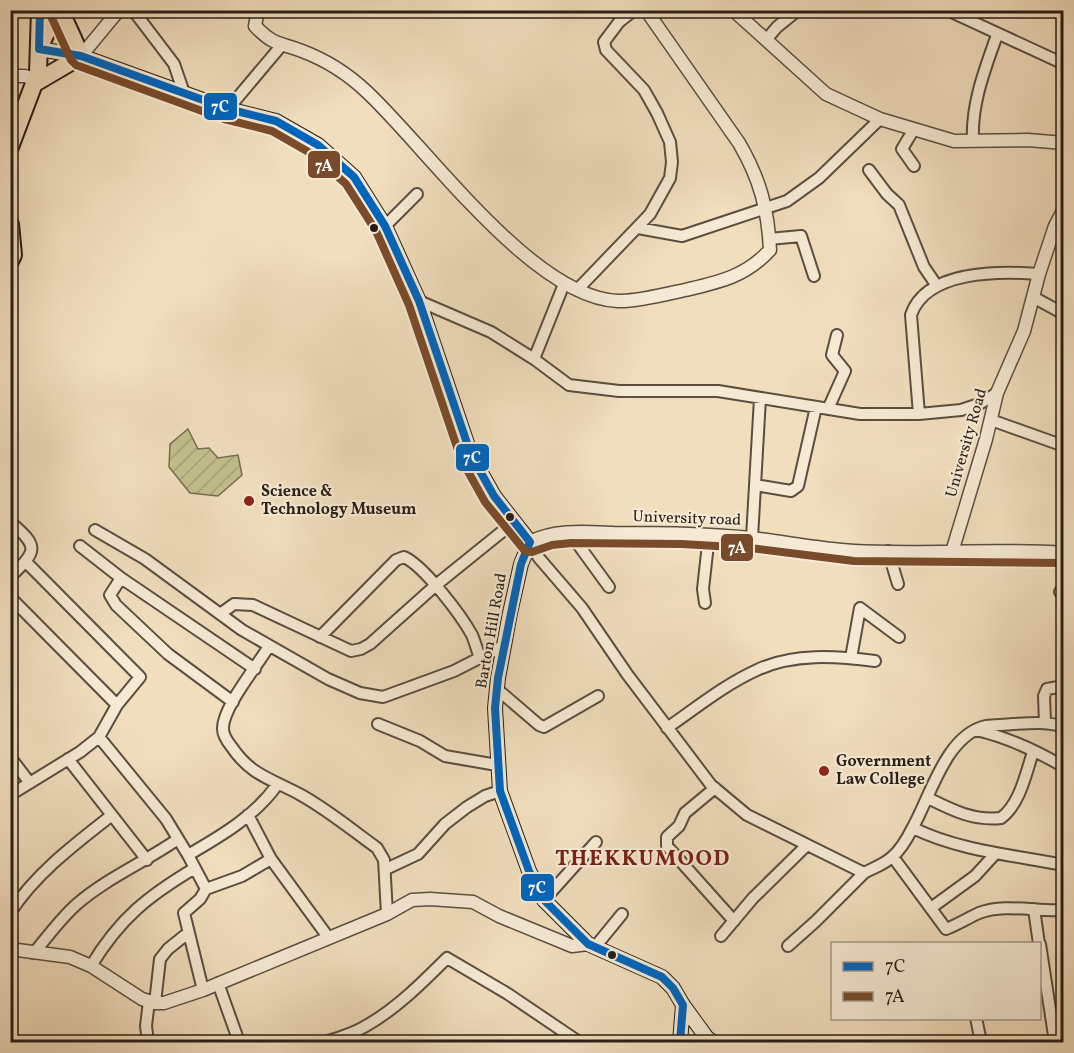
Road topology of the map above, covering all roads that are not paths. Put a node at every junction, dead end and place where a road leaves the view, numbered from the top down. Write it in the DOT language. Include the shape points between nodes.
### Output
graph roads {
  1 [pos="40,10"];
  2 [pos="58,10"];
  3 [pos="119,10"];
  4 [pos="133,10"];
  5 [pos="258,10"];
  6 [pos="634,10"];
  7 [pos="646,10"];
  8 [pos="733,10"];
  9 [pos="798,10"];
  10 [pos="947,10"];
  11 [pos="997,35"];
  12 [pos="766,40"];
  13 [pos="281,46"];
  14 [pos="39,49"];
  15 [pos="81,56"];
  16 [pos="1064,64"];
  17 [pos="27,79"];
  18 [pos="184,93"];
  19 [pos="228,109"];
  20 [pos="880,119"];
  21 [pos="10,120"];
  22 [pos="914,129"];
  23 [pos="972,141"];
  24 [pos="1064,143"];
  25 [pos="10,147"];
  26 [pos="914,166"];
  27 [pos="869,170"];
  28 [pos="417,194"];
  29 [pos="765,207"];
  30 [pos="1064,209"];
  31 [pos="10,224"];
  32 [pos="385,226"];
  33 [pos="638,228"];
  34 [pos="1059,228"];
  35 [pos="769,239"];
  36 [pos="10,261"];
  37 [pos="1039,274"];
  38 [pos="814,276"];
  39 [pos="564,284"];
  40 [pos="938,286"];
  41 [pos="578,290"];
  42 [pos="1032,297"];
  43 [pos="419,301"];
  44 [pos="1064,314"];
  45 [pos="837,335"];
  46 [pos="534,358"];
  47 [pos="997,393"];
  48 [pos="760,398"];
  49 [pos="816,407"];
  50 [pos="828,409"];
  51 [pos="919,414"];
  52 [pos="992,420"];
  53 [pos="1064,446"];
  54 [pos="755,486"];
  55 [pos="10,522"];
  56 [pos="514,522"];
  57 [pos="95,530"];
  58 [pos="569,532"];
  59 [pos="708,535"];
  60 [pos="752,538"];
  61 [pos="530,542"];
  62 [pos="80,546"];
  63 [pos="888,551"];
  64 [pos="952,552"];
  65 [pos="1063,554"];
  66 [pos="26,562"];
  67 [pos="10,577"];
  68 [pos="121,578"];
  69 [pos="898,584"];
  70 [pos="436,585"];
  71 [pos="609,588"];
  72 [pos="10,597"];
  73 [pos="705,603"];
  74 [pos="15,609"];
  75 [pos="220,614"];
  76 [pos="320,637"];
  77 [pos="899,637"];
  78 [pos="270,646"];
  79 [pos="503,646"];
  80 [pos="480,658"];
  81 [pos="851,658"];
  82 [pos="875,661"];
  83 [pos="255,669"];
  84 [pos="1064,686"];
  85 [pos="497,689"];
  86 [pos="598,696"];
  87 [pos="233,702"];
  88 [pos="117,705"];
  89 [pos="1045,723"];
  90 [pos="378,724"];
  91 [pos="1064,727"];
  92 [pos="667,728"];
  93 [pos="976,730"];
  94 [pos="99,737"];
  95 [pos="1033,752"];
  96 [pos="10,757"];
  97 [pos="68,759"];
  98 [pos="497,765"];
  99 [pos="1064,767"];
  100 [pos="30,783"];
  101 [pos="277,784"];
  102 [pos="715,788"];
  103 [pos="500,791"];
  104 [pos="10,795"];
  105 [pos="928,798"];
  106 [pos="112,815"];
  107 [pos="248,815"];
  108 [pos="913,828"];
  109 [pos="178,839"];
  110 [pos="596,842"];
  111 [pos="807,845"];
  112 [pos="996,853"];
  113 [pos="188,855"];
  114 [pos="893,857"];
  115 [pos="271,859"];
  116 [pos="147,860"];
  117 [pos="1064,865"];
  118 [pos="195,868"];
  119 [pos="386,870"];
  120 [pos="864,873"];
  121 [pos="206,889"];
  122 [pos="544,900"];
  123 [pos="931,908"];
  124 [pos="1034,909"];
  125 [pos="1064,910"];
  126 [pos="10,913"];
  127 [pos="387,914"];
  128 [pos="622,914"];
  129 [pos="734,921"];
  130 [pos="188,933"];
  131 [pos="721,936"];
  132 [pos="328,937"];
  133 [pos="1040,942"];
  134 [pos="591,946"];
  135 [pos="788,946"];
  136 [pos="10,949"];
  137 [pos="1041,951"];
  138 [pos="34,953"];
  139 [pos="92,966"];
  140 [pos="218,983"];
  141 [pos="203,990"];
  142 [pos="152,1002"];
  143 [pos="682,1005"];
  144 [pos="976,1020"];
  145 [pos="148,1042"];
  146 [pos="238,1042"];
  147 [pos="325,1042"];
  148 [pos="579,1042"];
  149 [pos="680,1042"];
  150 [pos="713,1042"];
  151 [pos="981,1042"];
  152 [pos="1055,1042"];
  1 -- 14 [label="main road"];
  2 -- 14 [label="main road"];
  2 -- 15 [label="main road"];
  3 -- 15 [label="street"];
  4 -- 18 [label="street" via="174,64"];
  5 -- 13 [label="street" via="255,26"];
  6 -- 33 [label="street" via="604,42 606,50 644,90 670,142 672,162 666,187"];
  7 -- 29 [label="street" via="740,143"];
  8 -- 12 [label="street"];
  9 -- 12 [label="street"];
  10 -- 11 [label="street"];
  11 -- 16 [label="street"];
  11 -- 23 [label="street" via="982,77"];
  12 -- 20 [label="street" via="826,94"];
  13 -- 19 [label="street"];
  13 -- 39 [label="street" via="338,67 505,238"];
  14 -- 15 [label="main road"];
  14 -- 17 [label="main road"];
  15 -- 17 [label="main road"];
  15 -- 18 [label="main road"];
  17 -- 21 [label="main road"];
  17 -- 25 [label="main road"];
  18 -- 19 [label="main road"];
  19 -- 32 [label="main road" via="276,121 318,145 354,177"];
  20 -- 22 [label="street"];
  20 -- 29 [label="street" via="806,189"];
  22 -- 23 [label="street" via="954,141"];
  22 -- 26 [label="street" via="902,149"];
  23 -- 24 [label="street"];
  27 -- 40 [label="street" via="899,205 924,267"];
  28 -- 32 [label="street"];
  29 -- 33 [label="street" via="682,236"];
  29 -- 35 [label="street"];
  30 -- 34 [label="street, University Road"];
  31 -- 36 [label="main road"];
  32 -- 43 [label="main road"];
  33 -- 41 [label="street"];
  34 -- 37 [label="street, University Road"];
  35 -- 38 [label="street" via="801,236"];
  35 -- 41 [label="street" via="770,250 758,263 716,282 619,302"];
  37 -- 40 [label="street" via="983,273"];
  37 -- 42 [label="street, University Road"];
  39 -- 41 [label="street"];
  39 -- 46 [label="street"];
  40 -- 51 [label="street" via="920,297 911,315"];
  42 -- 44 [label="street"];
  42 -- 47 [label="street, University Road" via="1024,331"];
  43 -- 46 [label="street" via="491,332"];
  43 -- 56 [label="main road" via="471,455"];
  45 -- 50 [label="street" via="832,356 845,371"];
  46 -- 48 [label="street" via="569,385 619,392 718,391"];
  47 -- 51 [label="street" via="962,410"];
  47 -- 52 [label="street, University Road"];
  48 -- 49 [label="street"];
  48 -- 54 [label="street"];
  49 -- 50 [label="street"];
  49 -- 54 [label="street" via="798,486 791,491"];
  50 -- 51 [label="street" via="860,414"];
  52 -- 53 [label="street"];
  52 -- 64 [label="street, University Road"];
  54 -- 60 [label="street"];
  55 -- 66 [label="street" via="30,541 32,552"];
  56 -- 61 [label="main road"];
  56 -- 70 [label="street"];
  57 -- 75 [label="street"];
  58 -- 59 [label="street, University road"];
  58 -- 61 [label="street, University road" via="543,535"];
  58 -- 71 [label="street"];
  59 -- 60 [label="street, University road"];
  59 -- 73 [label="street"];
  60 -- 63 [label="street, University road" via="811,548"];
  61 -- 79 [label="main road, Barton Hill Road" via="521,564"];
  61 -- 92 [label="street"];
  62 -- 68 [label="street"];
  63 -- 64 [label="street, University road"];
  63 -- 69 [label="street"];
  64 -- 65 [label="street, University road"];
  66 -- 67 [label="street"];
  66 -- 88 [label="street" via="140,677"];
  68 -- 83 [label="street"];
  68 -- 87 [label="street" via="110,595 116,605 168,654"];
  70 -- 76 [label="street" via="361,649 351,651"];
  70 -- 76 [label="street" via="412,562 400,557"];
  70 -- 80 [label="street" via="471,635"];
  72 -- 74 [label="street"];
  74 -- 88 [label="street"];
  75 -- 76 [label="street" via="234,604 253,605"];
  75 -- 78 [label="street"];
  77 -- 81 [label="street" via="860,608"];
  78 -- 80 [label="street" via="328,679 360,693 383,697"];
  78 -- 83 [label="street"];
  79 -- 80 [label="street"];
  79 -- 85 [label="main road, Barton Hill Road"];
  81 -- 82 [label="street"];
  81 -- 92 [label="street" via="825,656 758,669"];
  83 -- 87 [label="street"];
  84 -- 89 [label="street" via="1047,689"];
  85 -- 86 [label="street" via="544,727"];
  85 -- 98 [label="main road, Barton Hill Road"];
  87 -- 101 [label="street" via="224,721 226,739 254,772"];
  88 -- 94 [label="street"];
  89 -- 91 [label="street"];
  89 -- 93 [label="street"];
  90 -- 98 [label="street" via="445,756"];
  92 -- 102 [label="street"];
  93 -- 95 [label="street"];
  93 -- 105 [label="street" via="954,747"];
  94 -- 97 [label="street"];
  94 -- 109 [label="street"];
  95 -- 99 [label="street"];
  95 -- 105 [label="street" via="1016,797 1001,818 963,815"];
  96 -- 100 [label="street"];
  97 -- 100 [label="street"];
  97 -- 106 [label="street"];
  98 -- 103 [label="main road, Barton Hill Road"];
  100 -- 104 [label="street"];
  101 -- 107 [label="street"];
  101 -- 119 [label="street" via="301,795 377,848"];
  102 -- 111 [label="street" via="747,815"];
  102 -- 129 [label="street" via="685,813 667,837 667,846"];
  103 -- 119 [label="street" via="467,807 418,854"];
  103 -- 122 [label="main road, Barton Hill Road" via="529,871"];
  105 -- 108 [label="street"];
  106 -- 116 [label="street"];
  106 -- 126 [label="street" via="65,852"];
  107 -- 113 [label="street"];
  107 -- 115 [label="street"];
  108 -- 112 [label="street" via="940,840"];
  108 -- 114 [label="street"];
  109 -- 113 [label="street"];
  109 -- 116 [label="street"];
  110 -- 122 [label="street"];
  111 -- 120 [label="street"];
  111 -- 129 [label="street"];
  112 -- 117 [label="street"];
  112 -- 123 [label="street" via="975,876"];
  113 -- 118 [label="street"];
  114 -- 120 [label="street"];
  114 -- 123 [label="street"];
  115 -- 121 [label="street" via="242,876"];
  115 -- 132 [label="street"];
  116 -- 138 [label="street" via="77,904"];
  118 -- 121 [label="street"];
  118 -- 139 [label="street" via="139,905"];
  119 -- 127 [label="street"];
  120 -- 135 [label="street"];
  121 -- 130 [label="street" via="184,913"];
  122 -- 134 [label="main road, Barton Hill Road"];
  123 -- 124 [label="street" via="945,929 980,913"];
  124 -- 125 [label="street"];
  124 -- 133 [label="street"];
  127 -- 132 [label="street"];
  127 -- 134 [label="street" via="412,900 473,902 572,946"];
  128 -- 134 [label="street"];
  129 -- 131 [label="street"];
  130 -- 141 [label="street"];
  130 -- 142 [label="street" via="160,960"];
  132 -- 140 [label="street"];
  134 -- 143 [label="main road, Barton Hill Road" via="662,977 674,988"];
  136 -- 138 [label="street"];
  137 -- 152 [label="street"];
  138 -- 139 [label="street" via="70,957"];
  139 -- 142 [label="street"];
  140 -- 141 [label="street"];
  140 -- 146 [label="street"];
  141 -- 142 [label="street" via="164,1003"];
  142 -- 145 [label="street" via="146,1026"];
  143 -- 149 [label="main road"];
  143 -- 150 [label="main road, Barton Hill Road"];
  144 -- 151 [label="street"];
  147 -- 148 [label="street" via="367,1025 447,958"];
}
